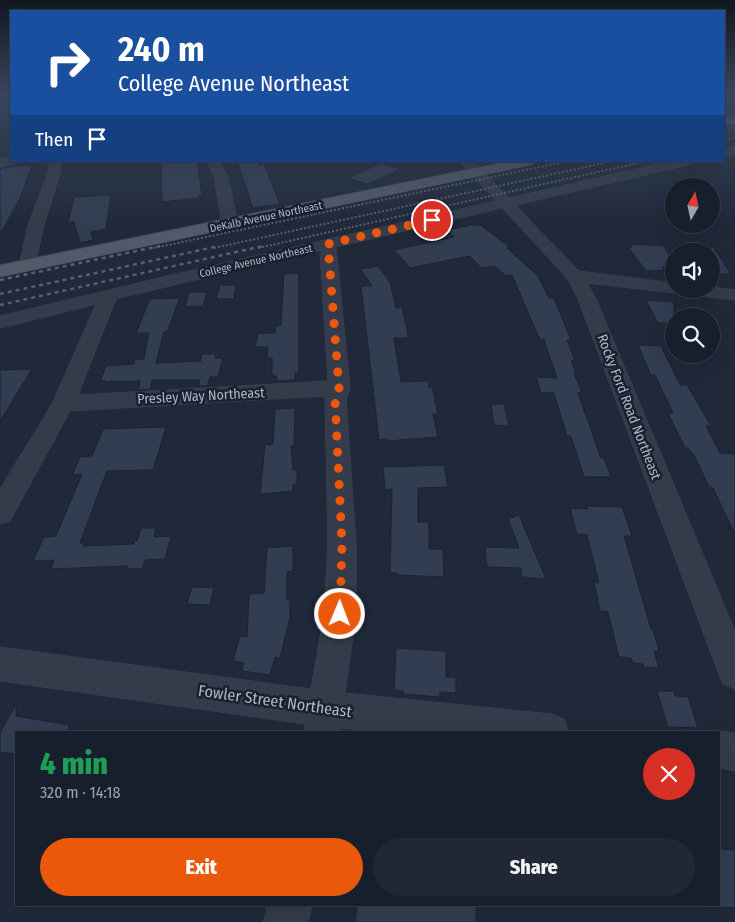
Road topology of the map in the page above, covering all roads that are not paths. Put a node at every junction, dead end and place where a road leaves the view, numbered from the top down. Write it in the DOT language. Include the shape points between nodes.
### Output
graph roads {
  1 [pos="53,162"];
  2 [pos="214,162"];
  3 [pos="467,162"];
  4 [pos="526,162"];
  5 [pos="684,162"];
  6 [pos="476,173"];
  7 [pos="504,202"];
  8 [pos="230,224"];
  9 [pos="328,244"];
  10 [pos="27,266"];
  11 [pos="0,271"];
  12 [pos="574,276"];
  13 [pos="665,287"];
  14 [pos="720,293"];
  15 [pos="109,295"];
  16 [pos="735,295"];
  17 [pos="0,322"];
  18 [pos="339,388"];
  19 [pos="64,404"];
  20 [pos="0,513"];
  21 [pos="0,664"];
  22 [pos="735,672"];
  23 [pos="324,721"];
  24 [pos="530,731"];
  25 [pos="720,750"];
  26 [pos="735,752"];
  27 [pos="290,906"];
  28 [pos="286,922"];
  1 -- 10 [label="street" via="54,170"];
  2 -- 8 [label="street" via="221,176"];
  3 -- 6 [label="street, Rocky Ford Road Northeast"];
  4 -- 6 [label="main road, DeKalb Avenue Northeast"];
  5 -- 7 [label="street, College Avenue Northeast"];
  6 -- 7 [label="street, Rocky Ford Road Northeast"];
  6 -- 8 [label="main road, DeKalb Avenue Northeast"];
  7 -- 9 [label="street, College Avenue Northeast"];
  7 -- 12 [label="street, Rocky Ford Road Northeast"];
  8 -- 10 [label="main road, DeKalb Avenue Northeast"];
  9 -- 15 [label="street, College Avenue Northeast"];
  9 -- 18 [label="street"];
  10 -- 11 [label="main road, DeKalb Avenue Northeast"];
  12 -- 13 [label="street"];
  12 -- 22 [label="street, Rocky Ford Road Northeast" via="587,299"];
  14 -- 16 [label="street"];
  15 -- 17 [label="street, College Avenue Northeast"];
  15 -- 19 [label="street"];
  18 -- 19 [label="street, Presley Way Northeast"];
  18 -- 23 [label="street" via="335,399 342,544 340,614"];
  19 -- 20 [label="street"];
  21 -- 23 [label="street, Fowler Street Northeast"];
  23 -- 24 [label="street, Fowler Street Northeast"];
  25 -- 26 [label="street"];
  27 -- 28 [label="street"];
}
